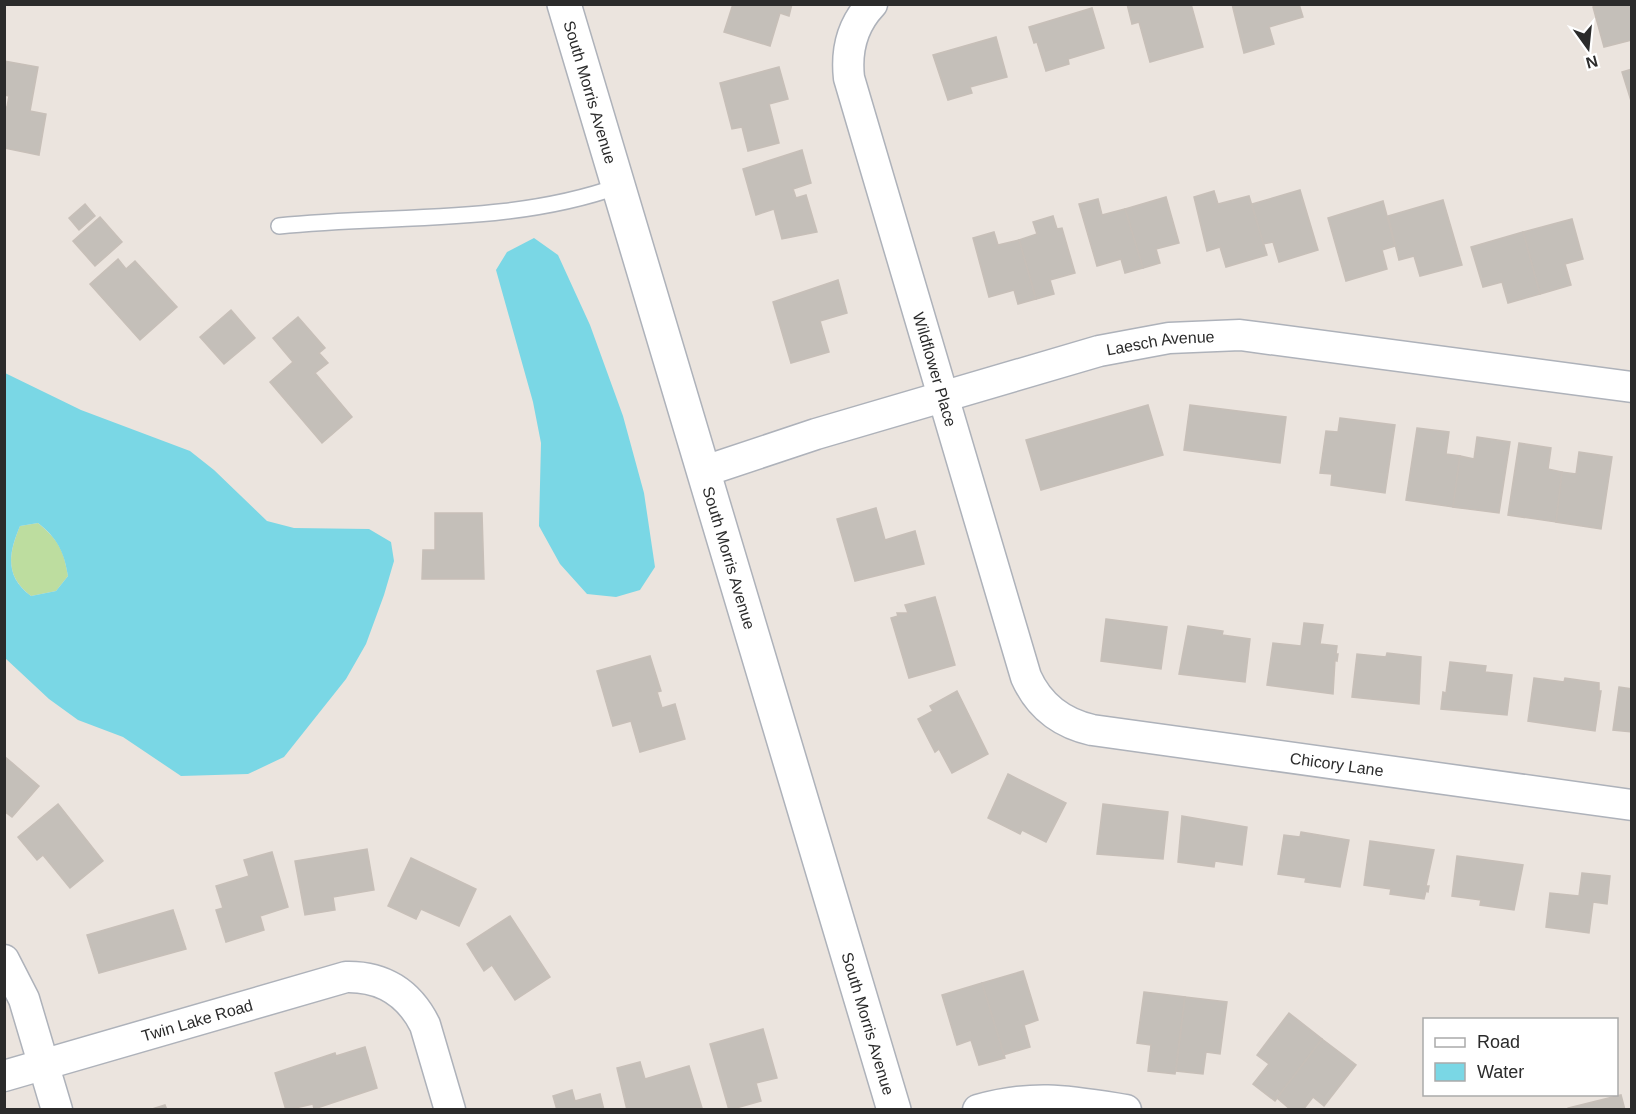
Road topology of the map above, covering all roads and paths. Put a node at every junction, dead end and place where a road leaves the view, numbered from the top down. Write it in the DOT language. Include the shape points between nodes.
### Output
graph roads {
  1 [pos="564,4"];
  2 [pos="864,15"];
  3 [pos="619,186"];
  4 [pos="279,226"];
  5 [pos="1632,387"];
  6 [pos="942,397"];
  7 [pos="705,471"];
  8 [pos="1046,708"];
  9 [pos="1632,805"];
  10 [pos="4,960"];
  11 [pos="44,1064"];
  12 [pos="4,1076"];
  13 [pos="57,1110"];
  14 [pos="450,1110"];
  15 [pos="894,1110"];
  16 [pos="978,1110"];
  17 [pos="1126,1110"];
  1 -- 3 [label="street, South Morris Avenue"];
  2 -- 6 [label="street, Wildflower Place" via="849,47 849,78"];
  3 -- 4 [label="lane" via="564,203 464,217 338,220"];
  3 -- 7 [label="street, South Morris Avenue"];
  5 -- 6 [label="street, Laesch Avenue" via="1240,335 1204,335 1122,346"];
  6 -- 7 [label="street, Laesch Avenue"];
  6 -- 8 [label="street, Wildflower Place" via="1026,677"];
  7 -- 15 [label="street, South Morris Avenue"];
  8 -- 9 [label="street, Chicory Lane" via="1064,721 1092,730"];
  10 -- 11 [label="street" via="24,999"];
  11 -- 12 [label="street, Twin Lake Road"];
  11 -- 13 [label="street"];
  11 -- 14 [label="street, Twin Lake Road" via="346,977 361,977 389,985 410,1001 422,1018"];
  16 -- 17 [label="street" via="1042,1098"];
}
